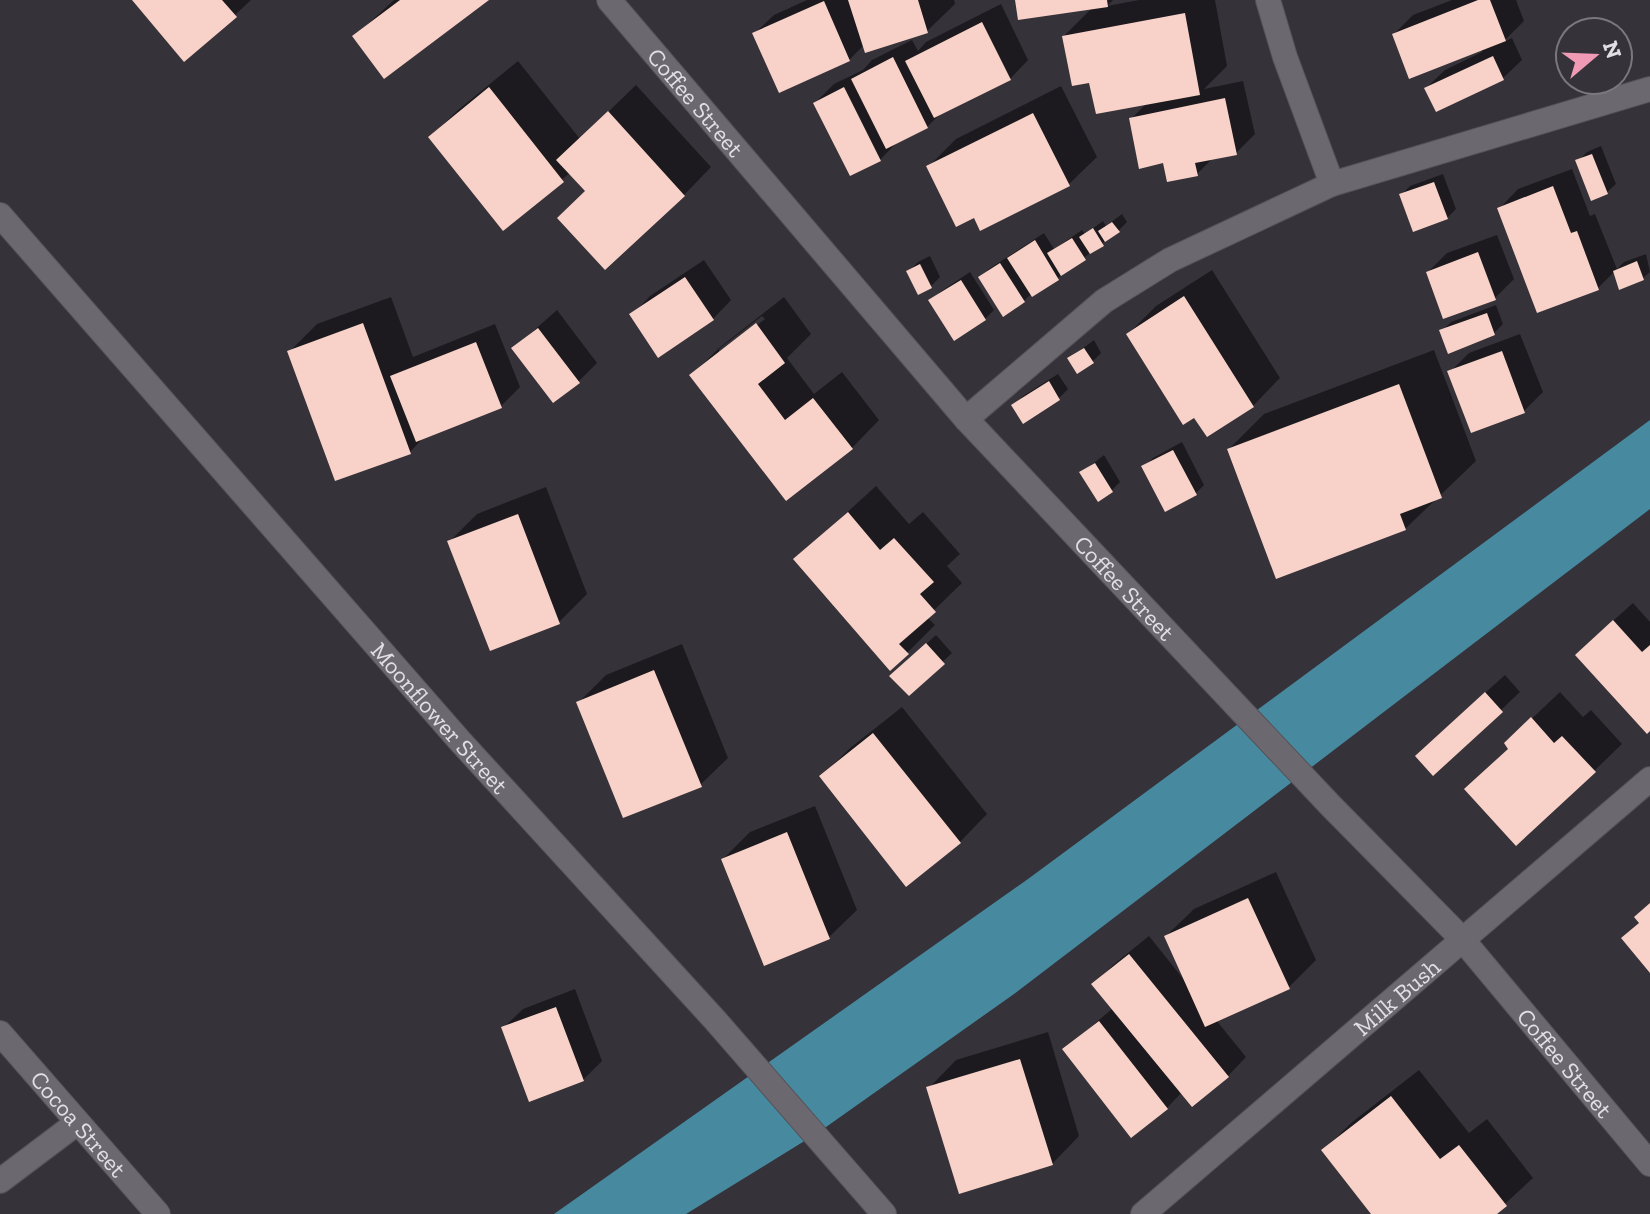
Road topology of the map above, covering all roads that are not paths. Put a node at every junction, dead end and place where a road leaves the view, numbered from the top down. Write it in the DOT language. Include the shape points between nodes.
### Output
graph roads {
  1 [pos="609,0"];
  2 [pos="1268,0"];
  3 [pos="1650,89"];
  4 [pos="1332,184"];
  5 [pos="0,215"];
  6 [pos="966,419"];
  7 [pos="1650,779"];
  8 [pos="1462,939"];
  9 [pos="0,1033"];
  10 [pos="77,1123"];
  11 [pos="1650,1164"];
  12 [pos="0,1181"];
  13 [pos="158,1214"];
  14 [pos="884,1214"];
  15 [pos="1143,1214"];
  1 -- 6 [label="street, Coffee Street"];
  2 -- 4 [label="street"];
  3 -- 4 [label="street"];
  4 -- 6 [label="street" via="1170,260 1104,301"];
  5 -- 14 [label="street, Moonflower Street" via="459,740"];
  6 -- 8 [label="street, Coffee Street"];
  7 -- 8 [label="street, Milk Bush"];
  8 -- 11 [label="street, Coffee Street"];
  8 -- 15 [label="street, Milk Bush"];
  9 -- 10 [label="street, Cocoa Street"];
  10 -- 12 [label="street"];
  10 -- 13 [label="street, Cocoa Street"];
}
